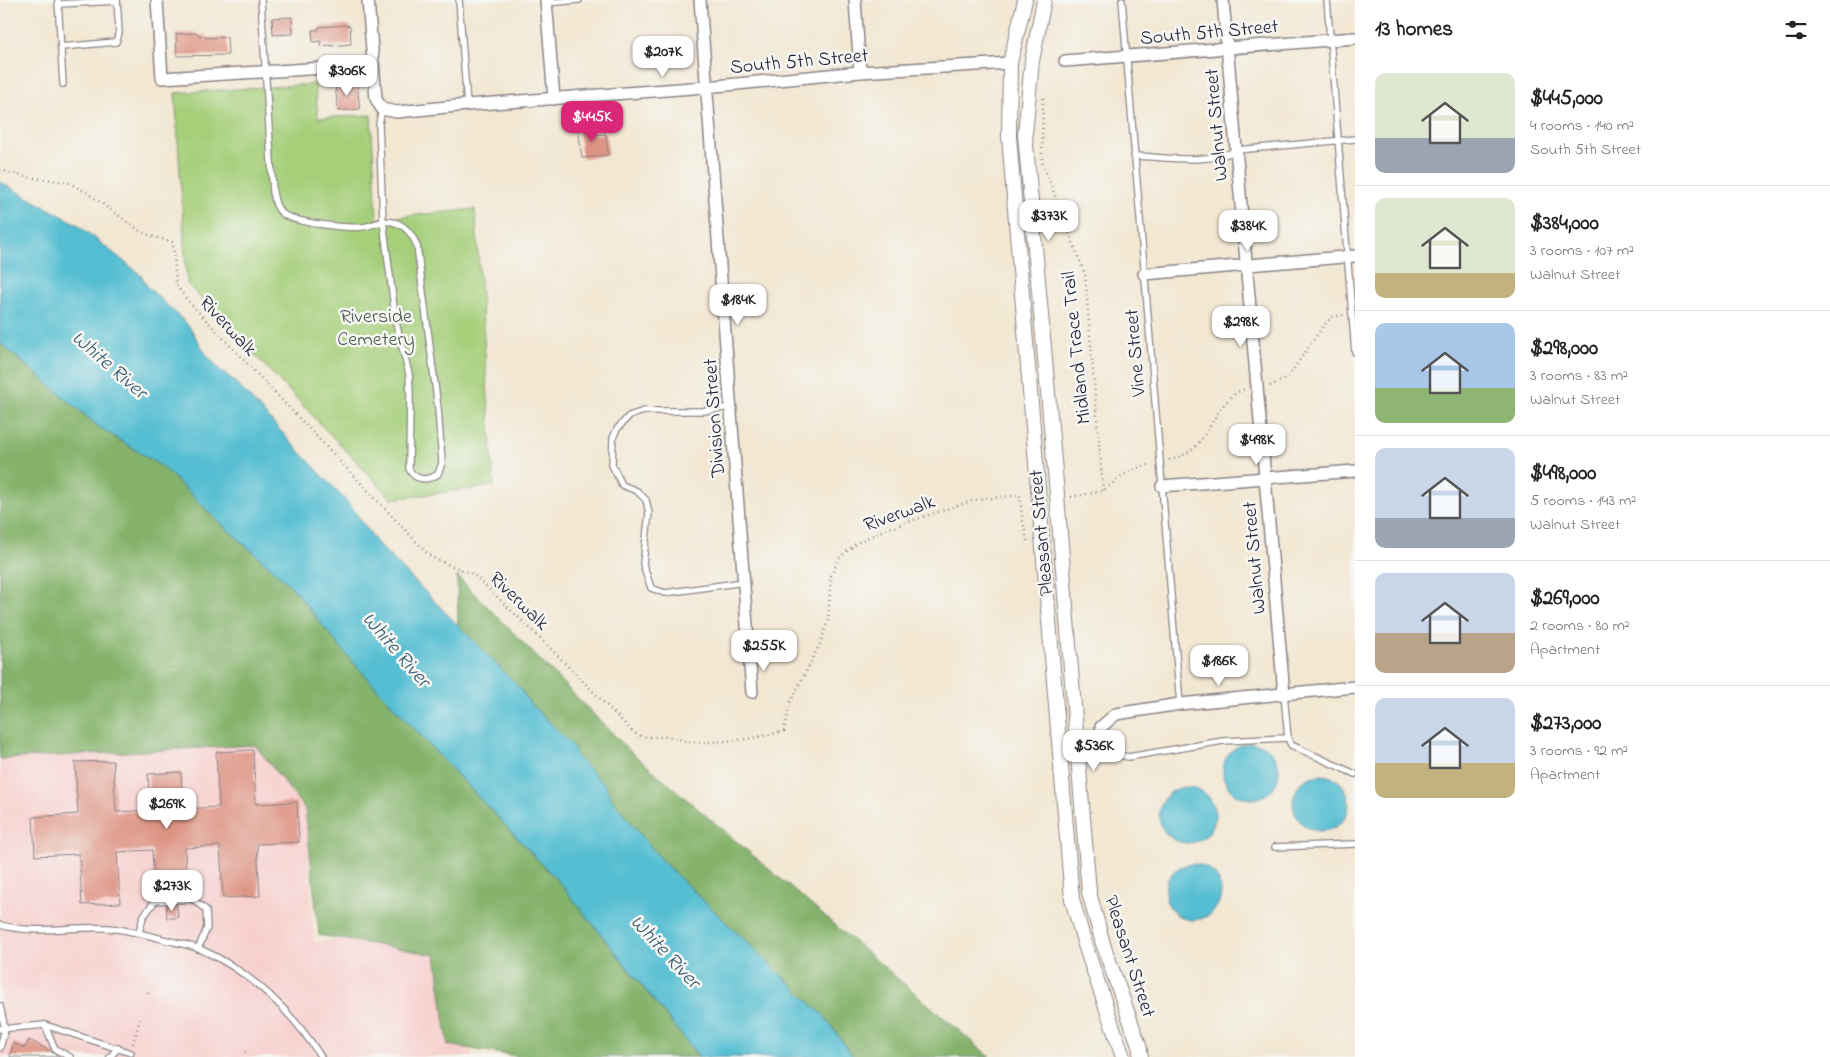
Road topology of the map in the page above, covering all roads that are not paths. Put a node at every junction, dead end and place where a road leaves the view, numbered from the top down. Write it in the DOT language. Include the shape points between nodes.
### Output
graph roads {
  1 [pos="117,0"];
  2 [pos="157,0"];
  3 [pos="261,0"];
  4 [pos="368,0"];
  5 [pos="459,0"];
  6 [pos="579,0"];
  7 [pos="700,0"];
  8 [pos="855,0"];
  9 [pos="1025,0"];
  10 [pos="1044,0"];
  11 [pos="1122,0"];
  12 [pos="1223,0"];
  13 [pos="1327,0"];
  14 [pos="546,1"];
  15 [pos="58,2"];
  16 [pos="1355,38"];
  17 [pos="1329,40"];
  18 [pos="61,47"];
  19 [pos="1228,49"];
  20 [pos="1126,57"];
  21 [pos="1065,62"];
  22 [pos="1010,63"];
  23 [pos="373,65"];
  24 [pos="266,71"];
  25 [pos="860,72"];
  26 [pos="63,84"];
  27 [pos="706,87"];
  28 [pos="554,99"];
  29 [pos="467,104"];
  30 [pos="382,109"];
  31 [pos="1355,139"];
  32 [pos="1339,140"];
  33 [pos="1237,150"];
  34 [pos="1134,156"];
  35 [pos="384,221"];
  36 [pos="1351,256"];
  37 [pos="1247,265"];
  38 [pos="1144,274"];
  39 [pos="1355,352"];
  40 [pos="730,407"];
  41 [pos="1355,471"];
  42 [pos="1265,478"];
  43 [pos="1162,486"];
  44 [pos="744,582"];
  45 [pos="1355,688"];
  46 [pos="752,692"];
  47 [pos="1284,694"];
  48 [pos="1180,704"];
  49 [pos="1101,727"];
  50 [pos="1288,738"];
  51 [pos="1355,774"];
  52 [pos="1355,844"];
  53 [pos="1275,847"];
  54 [pos="0,925"];
  55 [pos="139,933"];
  56 [pos="198,949"];
  57 [pos="0,1006"];
  58 [pos="45,1025"];
  59 [pos="3,1029"];
  60 [pos="0,1048"];
  61 [pos="118,1048"];
  62 [pos="131,1053"];
  63 [pos="70,1057"];
  64 [pos="110,1057"];
  65 [pos="321,1057"];
  66 [pos="1123,1057"];
  67 [pos="1141,1057"];
  1 -- 15 [label="lane"];
  1 -- 18 [label="lane" via="119,33 116,42"];
  2 -- 24 [label="street" via="162,78"];
  3 -- 24 [label="lane"];
  4 -- 23 [label="street"];
  5 -- 29 [label="lane"];
  6 -- 14 [label="lane"];
  7 -- 27 [label="street, Division Street"];
  8 -- 25 [label="street"];
  9 -- 22 [label="street, Pleasant Street"];
  10 -- 67 [label="street, Pleasant Street" via="1032,61 1025,134 1089,892"];
  11 -- 20 [label="lane, Vine Street"];
  12 -- 19 [label="street, Walnut Street"];
  13 -- 17 [label="lane"];
  14 -- 28 [label="street"];
  15 -- 18 [label="lane"];
  16 -- 17 [label="street, South 5th Street"];
  17 -- 19 [label="street, South 5th Street"];
  17 -- 32 [label="lane"];
  18 -- 26 [label="lane"];
  19 -- 20 [label="street, South 5th Street"];
  19 -- 33 [label="street, Walnut Street"];
  20 -- 21 [label="street, South 5th Street"];
  20 -- 34 [label="lane, Vine Street"];
  22 -- 25 [label="street, South 5th Street"];
  22 -- 66 [label="street, Pleasant Street" via="1009,137 1072,898"];
  23 -- 24 [label="street"];
  23 -- 30 [label="street" via="376,99"];
  24 -- 35 [label="lane" via="273,193 282,213 315,223 346,227 363,227"];
  25 -- 27 [label="street, South 5th Street"];
  27 -- 28 [label="street, South 5th Street"];
  27 -- 40 [label="street, Division Street"];
  28 -- 29 [label="street, South 5th Street"];
  29 -- 30 [label="street, South 5th Street" via="397,112"];
  30 -- 35 [label="lane" via="379,124"];
  31 -- 32 [label="lane"];
  32 -- 33 [label="lane"];
  32 -- 36 [label="lane"];
  33 -- 34 [label="lane" via="1226,156 1196,158"];
  33 -- 37 [label="street, Walnut Street"];
  34 -- 38 [label="lane, Vine Street"];
  35 -- 35 [label="lane" via="396,323 409,374 409,469 416,476 428,479 438,474 442,463 419,255 414,237 403,225"];
  36 -- 37 [label="street"];
  36 -- 39 [label="lane"];
  37 -- 38 [label="street"];
  37 -- 42 [label="street, Walnut Street"];
  38 -- 43 [label="lane, Vine Street"];
  40 -- 44 [label="street, Division Street"];
  40 -- 44 [label="lane" via="703,411 644,411 629,416 613,438 612,465 622,485 637,491 646,500 649,513 643,564 651,588 664,593"];
  41 -- 42 [label="street"];
  42 -- 43 [label="street"];
  42 -- 47 [label="street, Walnut Street"];
  43 -- 48 [label="lane, Vine Street"];
  44 -- 46 [label="street, Division Street"];
  45 -- 47 [label="street"];
  47 -- 48 [label="street"];
  47 -- 50 [label="lane"];
  48 -- 49 [label="street" via="1116,714"];
  49 -- 50 [label="lane" via="1103,750 1128,757 1222,741"];
  50 -- 51 [label="lane" via="1298,748"];
  52 -- 53 [label="lane"];
  54 -- 55 [label="lane" via="15,929 106,928"];
  55 -- 56 [label="lane"];
  55 -- 56 [label="lane" via="143,917 155,901 193,899 206,910 207,928"];
  56 -- 65 [label="lane" via="227,964 268,993 308,1037"];
  57 -- 59 [label="lane"];
  58 -- 59 [label="lane"];
  58 -- 61 [label="lane"];
  58 -- 63 [label="lane" via="55,1049"];
  59 -- 60 [label="lane"];
  61 -- 62 [label="lane"];
  61 -- 64 [label="lane"];
}
